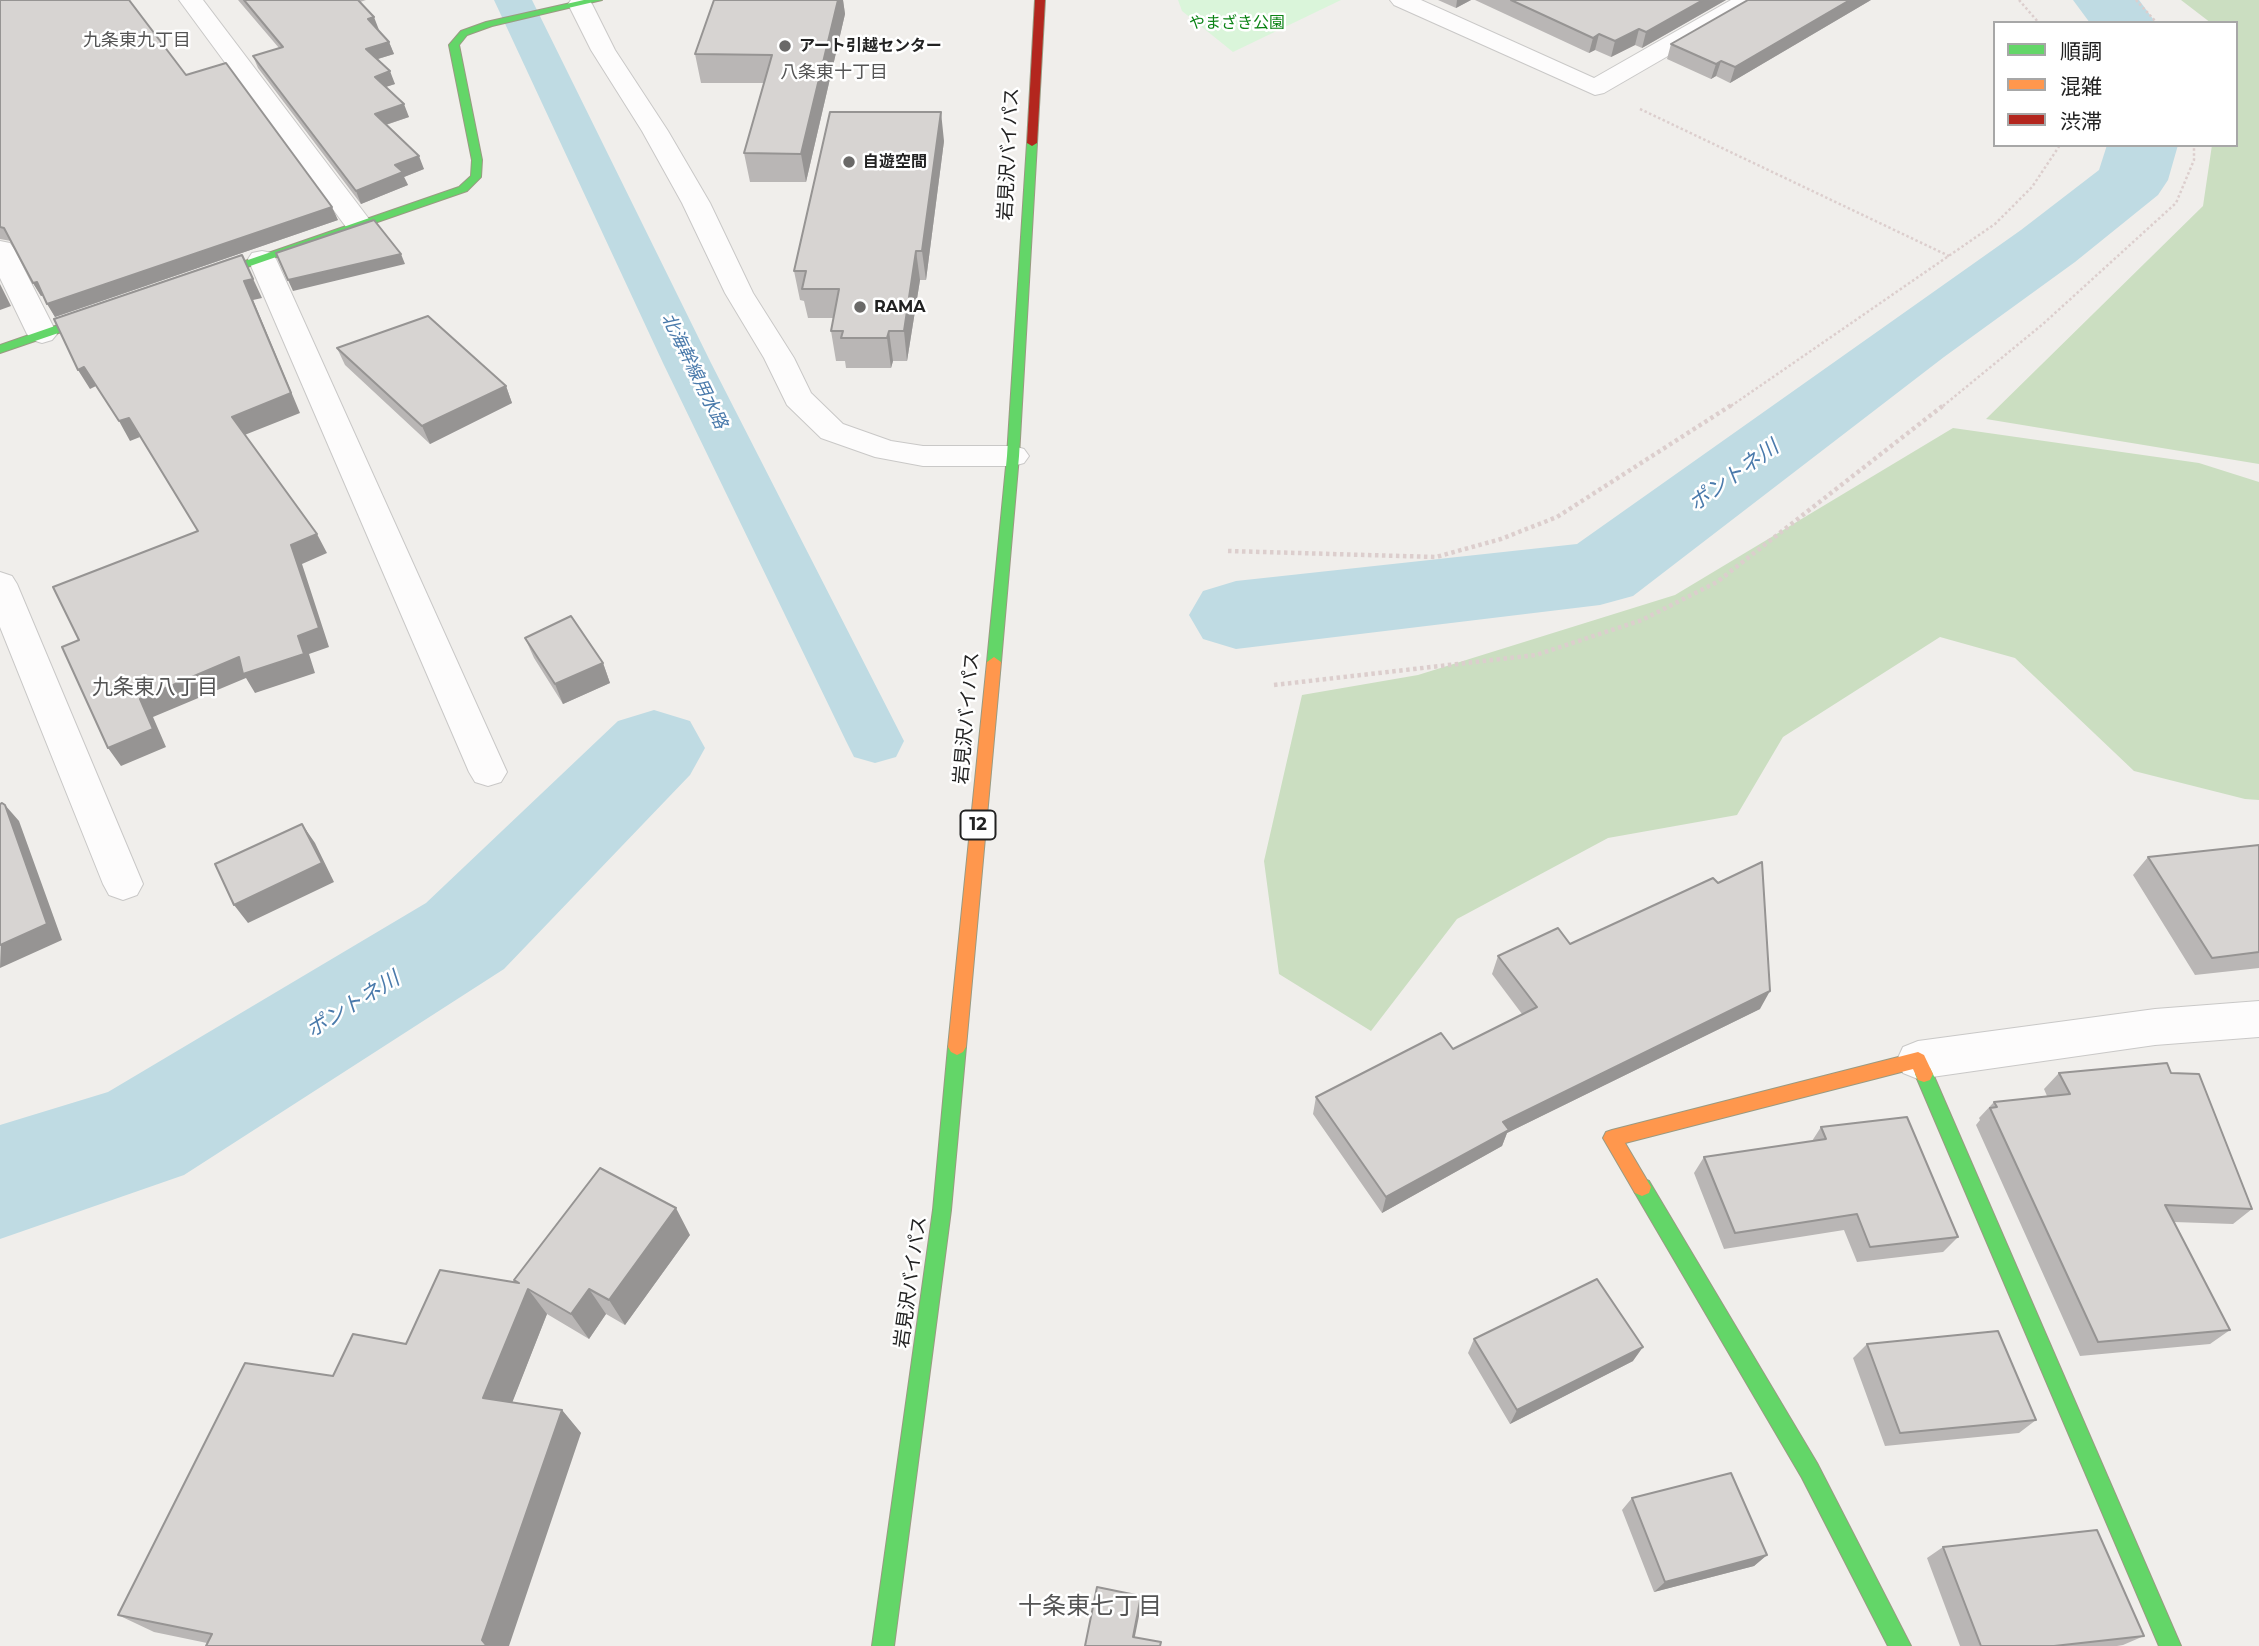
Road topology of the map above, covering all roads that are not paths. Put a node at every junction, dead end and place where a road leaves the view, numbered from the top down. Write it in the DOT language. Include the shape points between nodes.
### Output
graph roads {
  1 [pos="191,0"];
  2 [pos="1040,0"];
  3 [pos="1402,0"];
  4 [pos="1709,0"];
  5 [pos="577,4"];
  6 [pos="1740,5"];
  7 [pos="359,225"];
  8 [pos="0,249"];
  9 [pos="262,259"];
  10 [pos="184,285"];
  11 [pos="120,307"];
  12 [pos="42,334"];
  13 [pos="0,349"];
  14 [pos="1013,457"];
  15 [pos="0,584"];
  16 [pos="488,772"];
  17 [pos="123,884"];
  18 [pos="2259,1019"];
  19 [pos="1918,1060"];
  20 [pos="883,1646"];
  21 [pos="1900,1646"];
  22 [pos="2170,1646"];
  1 -- 7 [label="street"];
  2 -- 14 [label="main road, 岩見沢バイパス / 12"];
  3 -- 6 [label="street" via="1595,88"];
  4 -- 6 [label="street"];
  5 -- 7 [label="main road" via="464,33 454,45 477,160 476,177 463,189"];
  5 -- 14 [label="street" via="696,203 739,293 798,398 832,431 886,450 923,456"];
  7 -- 9 [label="main road"];
  8 -- 12 [label="street"];
  9 -- 10 [label="main road"];
  9 -- 16 [label="street"];
  11 -- 12 [label="main road"];
  12 -- 13 [label="main road"];
  14 -- 20 [label="main road, 岩見沢バイパス / 12" via="942,1210"];
  15 -- 17 [label="street"];
  18 -- 19 [label="street" via="2155,1027"];
  19 -- 21 [label="main road" via="1612,1138 1785,1424 1862,1562"];
  19 -- 22 [label="main road"];
}
